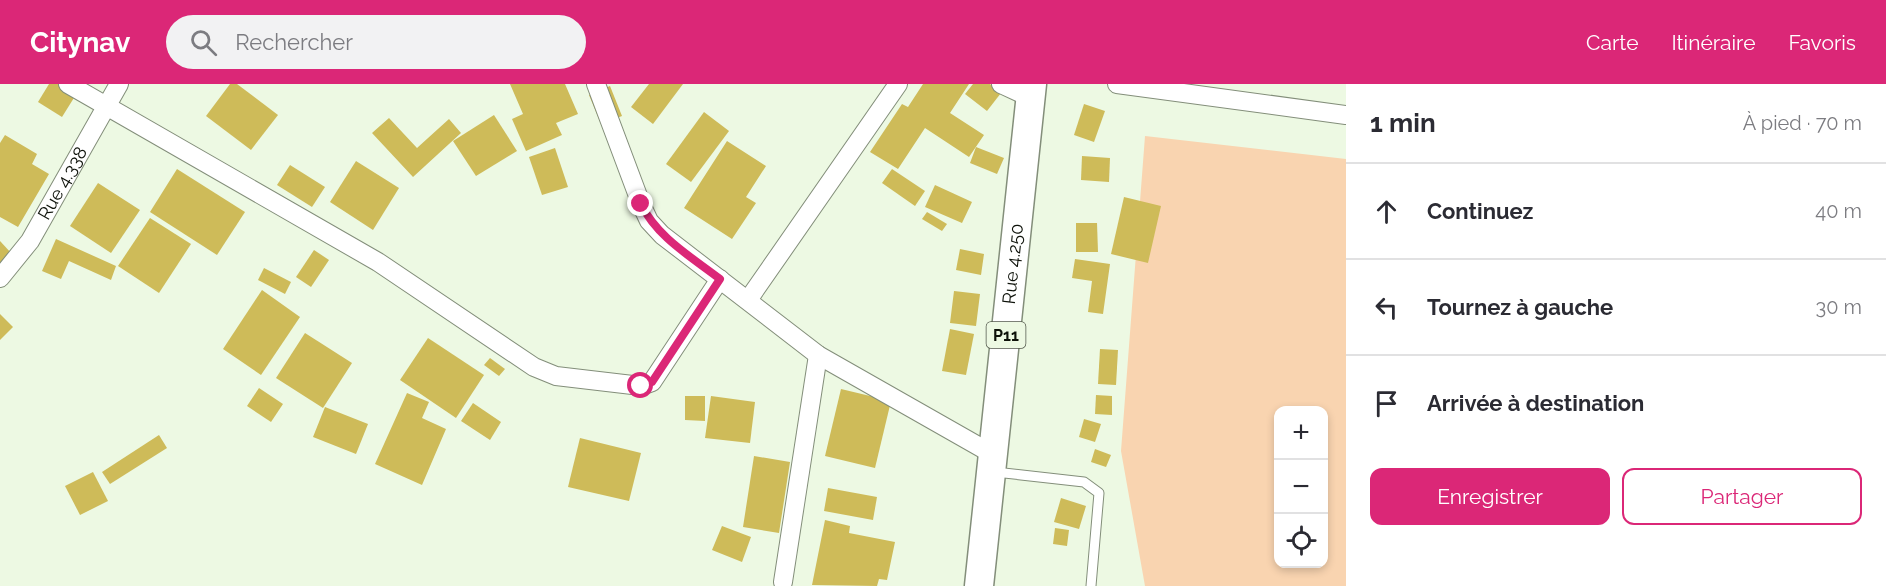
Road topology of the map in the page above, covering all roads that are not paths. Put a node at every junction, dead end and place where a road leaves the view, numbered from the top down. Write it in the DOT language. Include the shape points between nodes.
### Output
graph roads {
  1 [pos="68,84"];
  2 [pos="119,84"];
  3 [pos="596,84"];
  4 [pos="898,84"];
  5 [pos="1001,84"];
  6 [pos="1116,84"];
  7 [pos="1030,91"];
  8 [pos="106,107"];
  9 [pos="1346,115"];
  10 [pos="0,278"];
  11 [pos="720,279"];
  12 [pos="747,300"];
  13 [pos="818,355"];
  14 [pos="993,463"];
  15 [pos="783,582"];
  16 [pos="979,586"];
  17 [pos="1091,586"];
  1 -- 8 [label="street"];
  2 -- 8 [label="street, Rue 4.338"];
  3 -- 11 [label="street" via="649,221"];
  4 -- 12 [label="street"];
  5 -- 7 [label="street"];
  6 -- 9 [label="street"];
  7 -- 14 [label="main road, Rue 4.250 / P11"];
  8 -- 10 [label="street, Rue 4.338" via="30,241"];
  8 -- 11 [label="street" via="378,262 534,367 556,376 641,386 652,382"];
  11 -- 12 [label="street"];
  12 -- 13 [label="street"];
  13 -- 14 [label="street"];
  13 -- 15 [label="street"];
  14 -- 16 [label="main road, Rue 4.250 / P11"];
  14 -- 17 [label="lane" via="1084,482 1099,493"];
}
